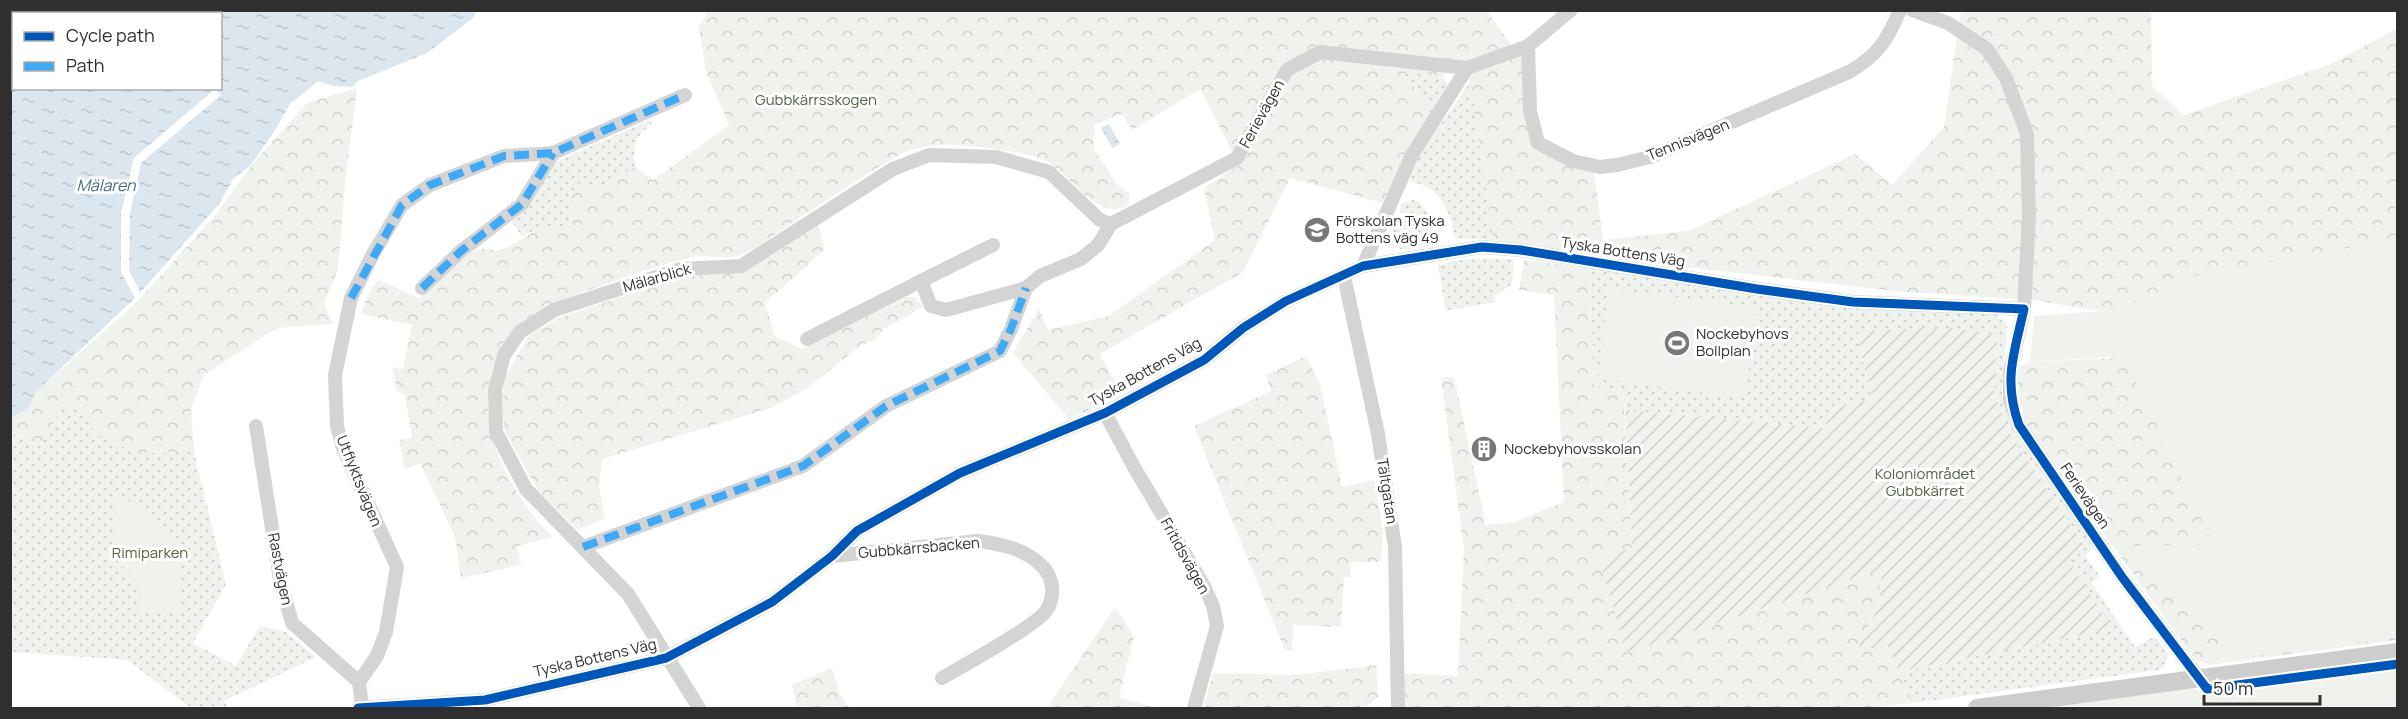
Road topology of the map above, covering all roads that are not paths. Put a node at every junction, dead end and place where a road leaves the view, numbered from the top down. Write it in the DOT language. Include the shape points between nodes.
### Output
graph roads {
  1 [pos="1571,10"];
  2 [pos="1900,10"];
  3 [pos="1912,10"];
  4 [pos="1528,46"];
  5 [pos="1467,68"];
  6 [pos="685,95"];
  7 [pos="553,153"];
  8 [pos="1111,224"];
  9 [pos="993,245"];
  10 [pos="1363,266"];
  11 [pos="1344,276"];
  12 [pos="921,281"];
  13 [pos="423,288"];
  14 [pos="1026,288"];
  15 [pos="2024,309"];
  16 [pos="807,339"];
  17 [pos="1106,413"];
  18 [pos="256,426"];
  19 [pos="583,547"];
  20 [pos="832,556"];
  21 [pos="2397,652"];
  22 [pos="666,658"];
  23 [pos="942,678"];
  24 [pos="2199,678"];
  25 [pos="359,682"];
  26 [pos="360,707"];
  27 [pos="699,708"];
  28 [pos="1194,708"];
  29 [pos="1398,708"];
  30 [pos="1977,708"];
  1 -- 4 [label="street, Ferievägen"];
  2 -- 4 [label="street, Tennisvägen" via="1888,39 1870,60 1850,72 1650,157 1608,166 1573,161 1538,143 1530,111"];
  3 -- 15 [label="street, Ferievägen" via="1948,23 1987,49 2016,101 2026,134 2030,217"];
  4 -- 5 [label="street, Ferievägen"];
  5 -- 8 [label="street, Ferievägen" via="1320,52 1287,70 1237,158"];
  5 -- 10 [label="street" via="1412,155"];
  6 -- 7 [label="street, Utflyktsvägen"];
  7 -- 13 [label="street" via="522,204 461,251"];
  7 -- 25 [label="street, Utflyktsvägen" via="504,156 430,184 402,205 351,298 334,375 337,426 397,567 386,632 377,656"];
  8 -- 14 [label="street, Ferievägen" via="1098,245 1081,259 1040,276"];
  8 -- 19 [label="street, Mälarblick" via="1100,220 1049,172 996,158 929,155 893,169 741,266 681,269 554,310 520,332 504,355 495,390 496,432 526,489"];
  9 -- 12 [label="street"];
  10 -- 11 [label="street, Tyska Bottens Väg"];
  10 -- 15 [label="street, Tyska Bottens Väg" via="1482,247 1853,302"];
  11 -- 17 [label="street, Tyska Bottens Väg" via="1286,301 1243,328 1204,360"];
  11 -- 29 [label="street, Tältgatan" via="1378,434 1395,547"];
  12 -- 14 [label="street, Ferievägen" via="931,306 946,310"];
  12 -- 16 [label="street"];
  14 -- 19 [label="street" via="1000,351 886,406 804,466"];
  15 -- 24 [label="street, Ferievägen" via="2010,372 2010,400 2019,425 2122,577"];
  17 -- 20 [label="street, Tyska Bottens Väg" via="960,473 857,531"];
  17 -- 28 [label="street, Fritidsvägen" via="1213,606 1217,626"];
  18 -- 25 [label="street, Rastvägen" via="280,580 292,623"];
  19 -- 22 [label="street, Mälarblick" via="628,594"];
  20 -- 22 [label="street, Tyska Bottens Väg" via="772,602"];
  20 -- 23 [label="street, Gubbkärrsbacken" via="978,541 1001,544 1038,562 1047,572 1053,591 1046,613"];
  21 -- 24 [label="street"];
  22 -- 26 [label="street, Tyska Bottens Väg" via="485,700"];
  22 -- 27 [label="street, Mälarblick"];
  24 -- 30 [label="street"];
  25 -- 26 [label="street"];
}
